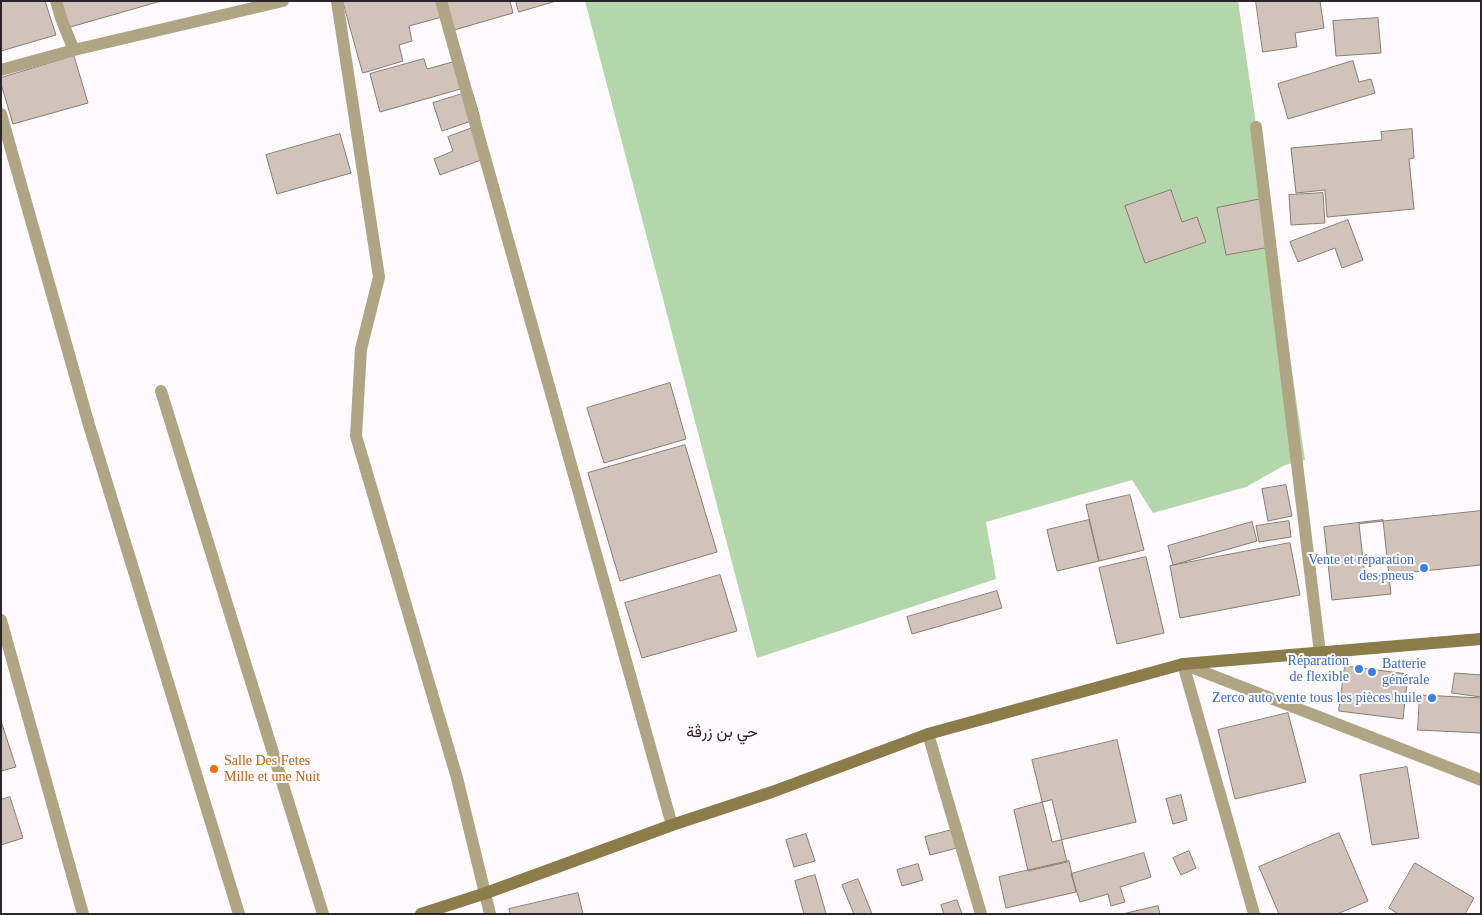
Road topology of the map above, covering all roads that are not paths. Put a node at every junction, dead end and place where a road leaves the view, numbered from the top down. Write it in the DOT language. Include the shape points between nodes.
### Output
graph roads {
  1 [pos="56,1"];
  2 [pos="283,1"];
  3 [pos="337,1"];
  4 [pos="441,1"];
  5 [pos="231,7"];
  6 [pos="74,50"];
  7 [pos="1,70"];
  8 [pos="1,114"];
  9 [pos="1256,127"];
  10 [pos="161,391"];
  11 [pos="1,620"];
  12 [pos="1481,639"];
  13 [pos="1320,653"];
  14 [pos="1184,664"];
  15 [pos="928,734"];
  16 [pos="1481,780"];
  17 [pos="672,825"];
  18 [pos="486,893"];
  19 [pos="83,914"];
  20 [pos="239,914"];
  21 [pos="323,914"];
  22 [pos="421,914"];
  23 [pos="490,914"];
  24 [pos="981,914"];
  25 [pos="1254,914"];
  1 -- 6 [label="street"];
  2 -- 5 [label="street"];
  3 -- 18 [label="street" via="379,278 361,349 356,436 457,778"];
  4 -- 17 [label="street"];
  5 -- 6 [label="street"];
  6 -- 7 [label="street"];
  8 -- 20 [label="street" via="89,425"];
  9 -- 13 [label="street"];
  10 -- 21 [label="street"];
  11 -- 19 [label="street"];
  12 -- 13 [label="main road"];
  13 -- 14 [label="main road"];
  14 -- 15 [label="main road"];
  14 -- 16 [label="street"];
  14 -- 25 [label="street"];
  15 -- 17 [label="main road"];
  15 -- 24 [label="street"];
  17 -- 18 [label="main road"];
  18 -- 22 [label="main road"];
  18 -- 23 [label="street"];
}
